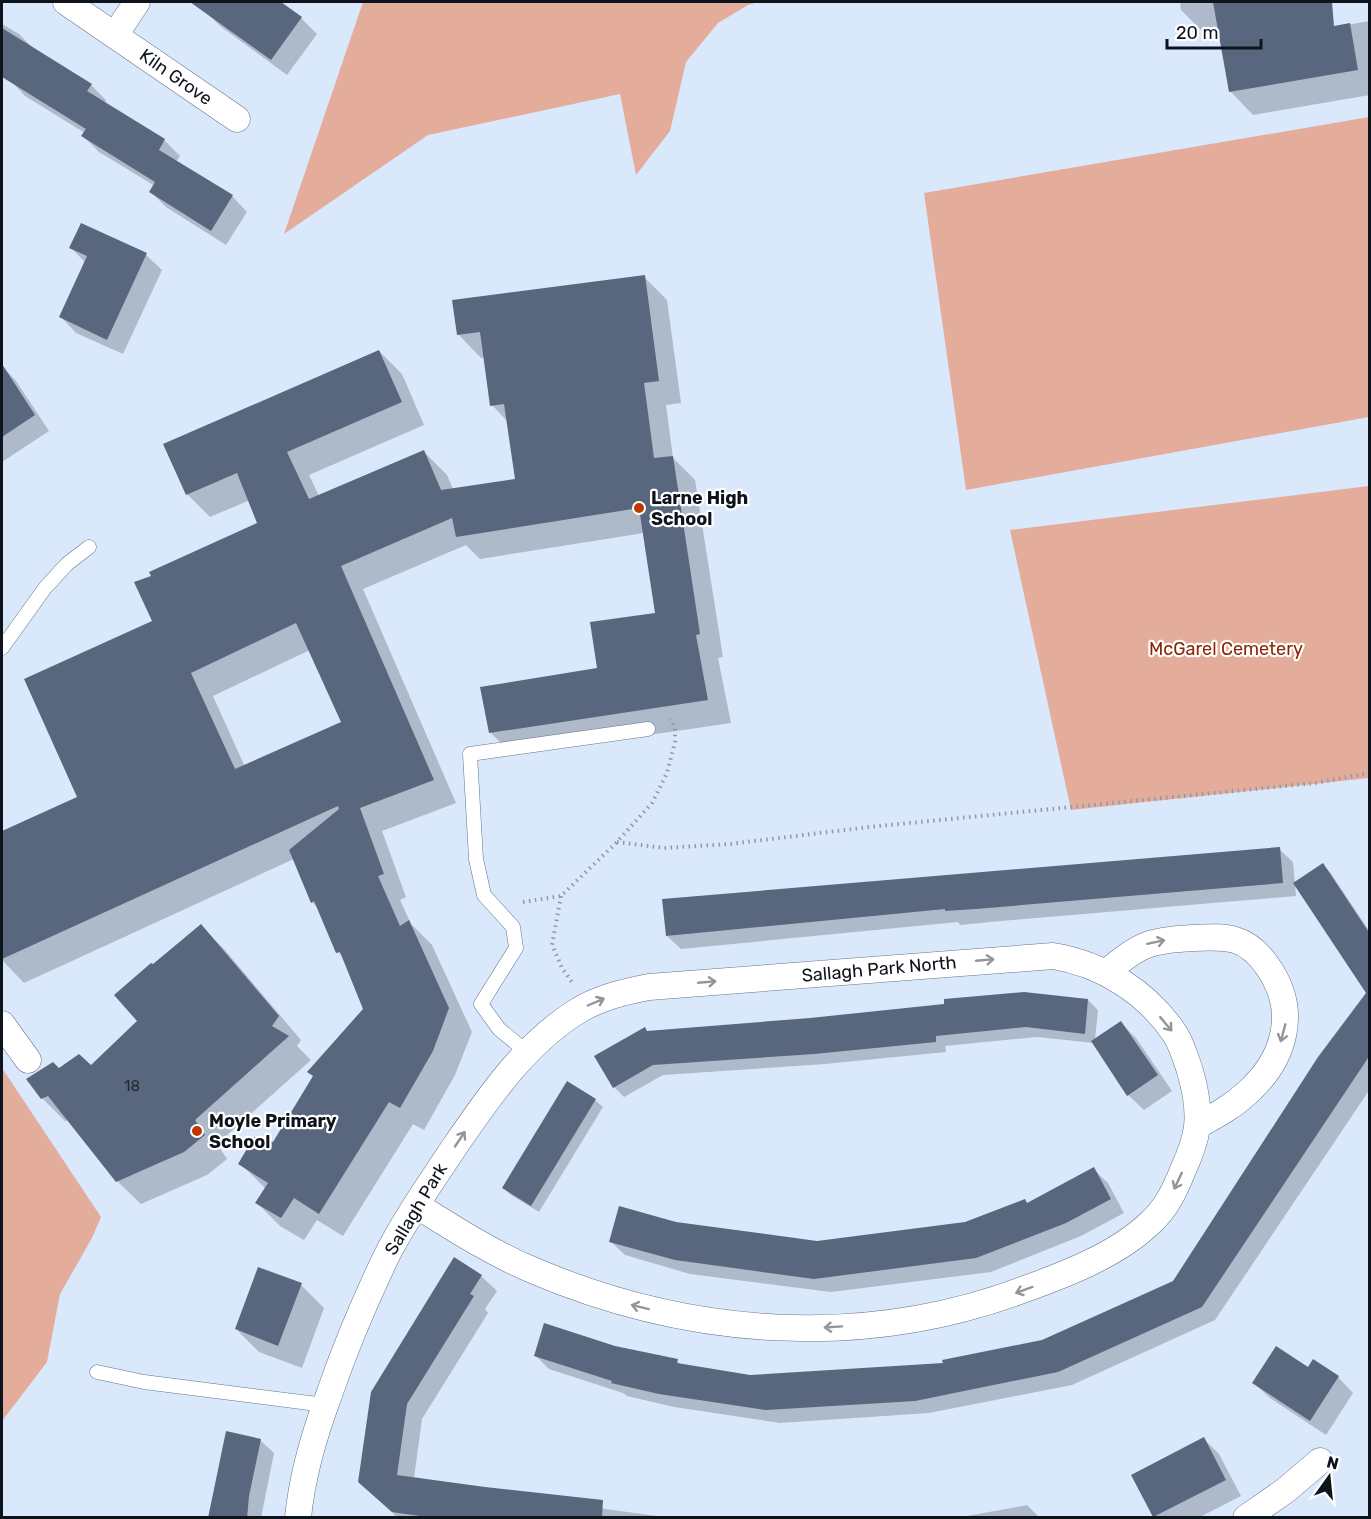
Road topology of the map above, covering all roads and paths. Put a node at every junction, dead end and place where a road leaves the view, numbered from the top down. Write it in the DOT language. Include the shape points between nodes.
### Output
graph roads {
  1 [pos="66,2"];
  2 [pos="137,2"];
  3 [pos="115,34"];
  4 [pos="237,119"];
  5 [pos="89,547"];
  6 [pos="2,648"];
  7 [pos="669,717"];
  8 [pos="648,729"];
  9 [pos="1370,773"];
  10 [pos="617,842"];
  11 [pos="561,896"];
  12 [pos="499,912"];
  13 [pos="1107,972"];
  14 [pos="649,987"];
  15 [pos="587,1005"];
  16 [pos="2,1024"];
  17 [pos="527,1052"];
  18 [pos="28,1060"];
  19 [pos="1197,1126"];
  20 [pos="416,1205"];
  21 [pos="98,1372"];
  22 [pos="325,1405"];
  23 [pos="1320,1461"];
  24 [pos="298,1518"];
  25 [pos="1246,1518"];
  1 -- 3 [label="street, Kiln Grove"];
  2 -- 3 [label="street"];
  3 -- 4 [label="street, Kiln Grove"];
  5 -- 6 [label="lane" via="45,588"];
  7 -- 10 [label="path" via="675,727 675,742 667,773 652,803"];
  8 -- 12 [label="lane" via="470,754 476,859 484,896"];
  9 -- 10 [label="path" via="1315,783 729,844 664,848"];
  10 -- 11 [label="path"];
  11 -- 12 [label="path" via="507,903"];
  11 -- 15 [label="path" via="552,945"];
  12 -- 17 [label="lane" via="513,927 516,948 481,1004 499,1029"];
  14 -- 13 [label="street, Sallagh Park North, one-way" via="1040,956 1070,959"];
  13 -- 19 [label="street, one-way" via="1142,998 1175,1035 1191,1076"];
  13 -- 19 [label="street, one-way" via="1146,944 1217,937 1248,945 1271,972 1285,1004 1286,1022 1279,1048 1249,1092"];
  15 -- 14 [label="street, Sallagh Park, one-way"];
  15 -- 17 [label="street, Sallagh Park"];
  16 -- 18 [label="street"];
  20 -- 17 [label="street, Sallagh Park, one-way" via="486,1100"];
  19 -- 20 [label="street, one-way" via="1190,1155 1164,1208 1142,1231 1104,1254 1062,1276 969,1308 861,1326 771,1329 675,1316 621,1302 528,1268"];
  20 -- 22 [label="street, Sallagh Park" via="387,1256"];
  21 -- 22 [label="lane" via="144,1382"];
  22 -- 24 [label="street, Sallagh Park" via="301,1488"];
  23 -- 25 [label="street"];
}
